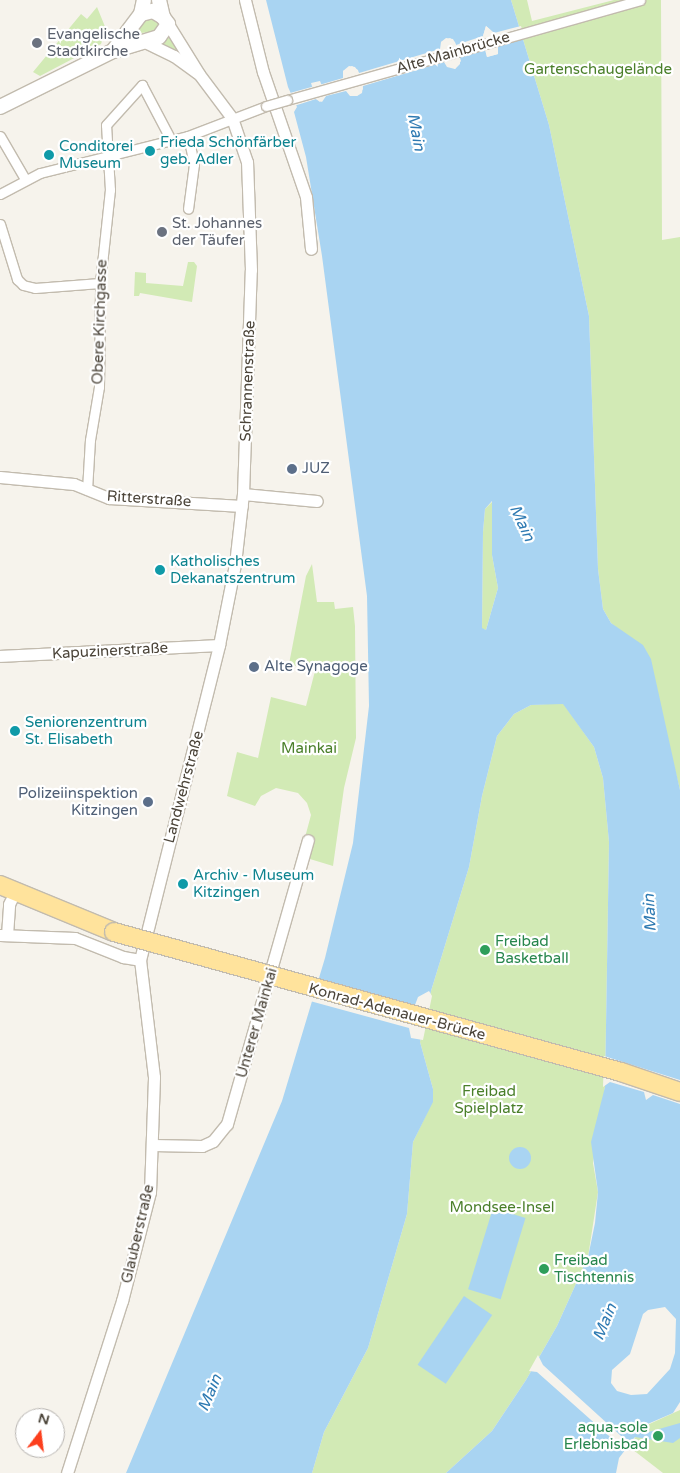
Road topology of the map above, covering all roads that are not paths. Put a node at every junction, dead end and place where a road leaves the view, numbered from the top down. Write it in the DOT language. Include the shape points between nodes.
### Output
graph roads {
  1 [pos="159,0"];
  2 [pos="246,0"];
  3 [pos="640,0"];
  4 [pos="139,12"];
  5 [pos="165,21"];
  6 [pos="145,42"];
  7 [pos="113,51"];
  8 [pos="199,74"];
  9 [pos="271,106"];
  10 [pos="0,107"];
  11 [pos="232,118"];
  12 [pos="0,136"];
  13 [pos="188,136"];
  14 [pos="171,140"];
  15 [pos="107,155"];
  16 [pos="25,178"];
  17 [pos="0,194"];
  18 [pos="188,209"];
  19 [pos="0,224"];
  20 [pos="311,249"];
  21 [pos="100,283"];
  22 [pos="0,477"];
  23 [pos="87,490"];
  24 [pos="242,500"];
  25 [pos="317,501"];
  26 [pos="219,645"];
  27 [pos="0,656"];
  28 [pos="308,840"];
  29 [pos="8,888"];
  30 [pos="147,928"];
  31 [pos="4,935"];
  32 [pos="140,960"];
  33 [pos="680,1092"];
  34 [pos="153,1145"];
  35 [pos="67,1473"];
  1 -- 5 [label="street"];
  2 -- 9 [label="street"];
  3 -- 9 [label="street, Alte Mainbrücke, bridge"];
  4 -- 5 [label="street" via="153,11"];
  4 -- 6 [label="street"];
  4 -- 7 [label="street"];
  5 -- 6 [label="street" via="159,37"];
  5 -- 8 [label="street"];
  6 -- 7 [label="street"];
  6 -- 8 [label="street" via="174,56"];
  7 -- 10 [label="street"];
  8 -- 11 [label="street, Schrannenstraße"];
  9 -- 11 [label="street, Alte Mainbrücke"];
  9 -- 20 [label="street" via="306,197"];
  11 -- 13 [label="street, Alte Mainbrücke"];
  11 -- 24 [label="street, Schrannenstraße" via="247,162 251,238 248,415"];
  12 -- 16 [label="street"];
  13 -- 14 [label="street, Alte Mainbrücke"];
  13 -- 18 [label="street" via="194,164"];
  14 -- 15 [label="street, Alte Mainbrücke"];
  14 -- 15 [label="street, Obere Kirchgasse" via="141,86 106,125"];
  15 -- 16 [label="street, Alte Mainbrücke"];
  15 -- 21 [label="street, Obere Kirchgasse" via="110,190"];
  16 -- 17 [label="street, Alte Mainbrücke"];
  19 -- 21 [label="street" via="17,279 23,285 35,288"];
  21 -- 23 [label="street, Obere Kirchgasse" via="99,387 90,440"];
  22 -- 23 [label="street, Ritterstraße" via="74,484"];
  23 -- 24 [label="street, Ritterstraße" via="109,498"];
  24 -- 25 [label="street"];
  24 -- 26 [label="street, Schrannenstraße" via="235,564"];
  26 -- 27 [label="street, Kapuzinerstraße"];
  26 -- 30 [label="street, Landwehrstraße"];
  28 -- 34 [label="street, Unterer Mainkai" via="227,1124 213,1141 202,1146"];
  29 -- 31 [label="street" via="10,904"];
  29 -- 33 [label="main road, Konrad-Adenauer-Brücke, bridge" via="44,906 114,932 621,1072"];
  30 -- 32 [label="street, Glauberstraße"];
  31 -- 32 [label="street" via="75,938 123,957"];
  32 -- 34 [label="street, Glauberstraße" via="154,1077"];
  34 -- 35 [label="street, Glauberstraße" via="150,1192 130,1273"];
}
